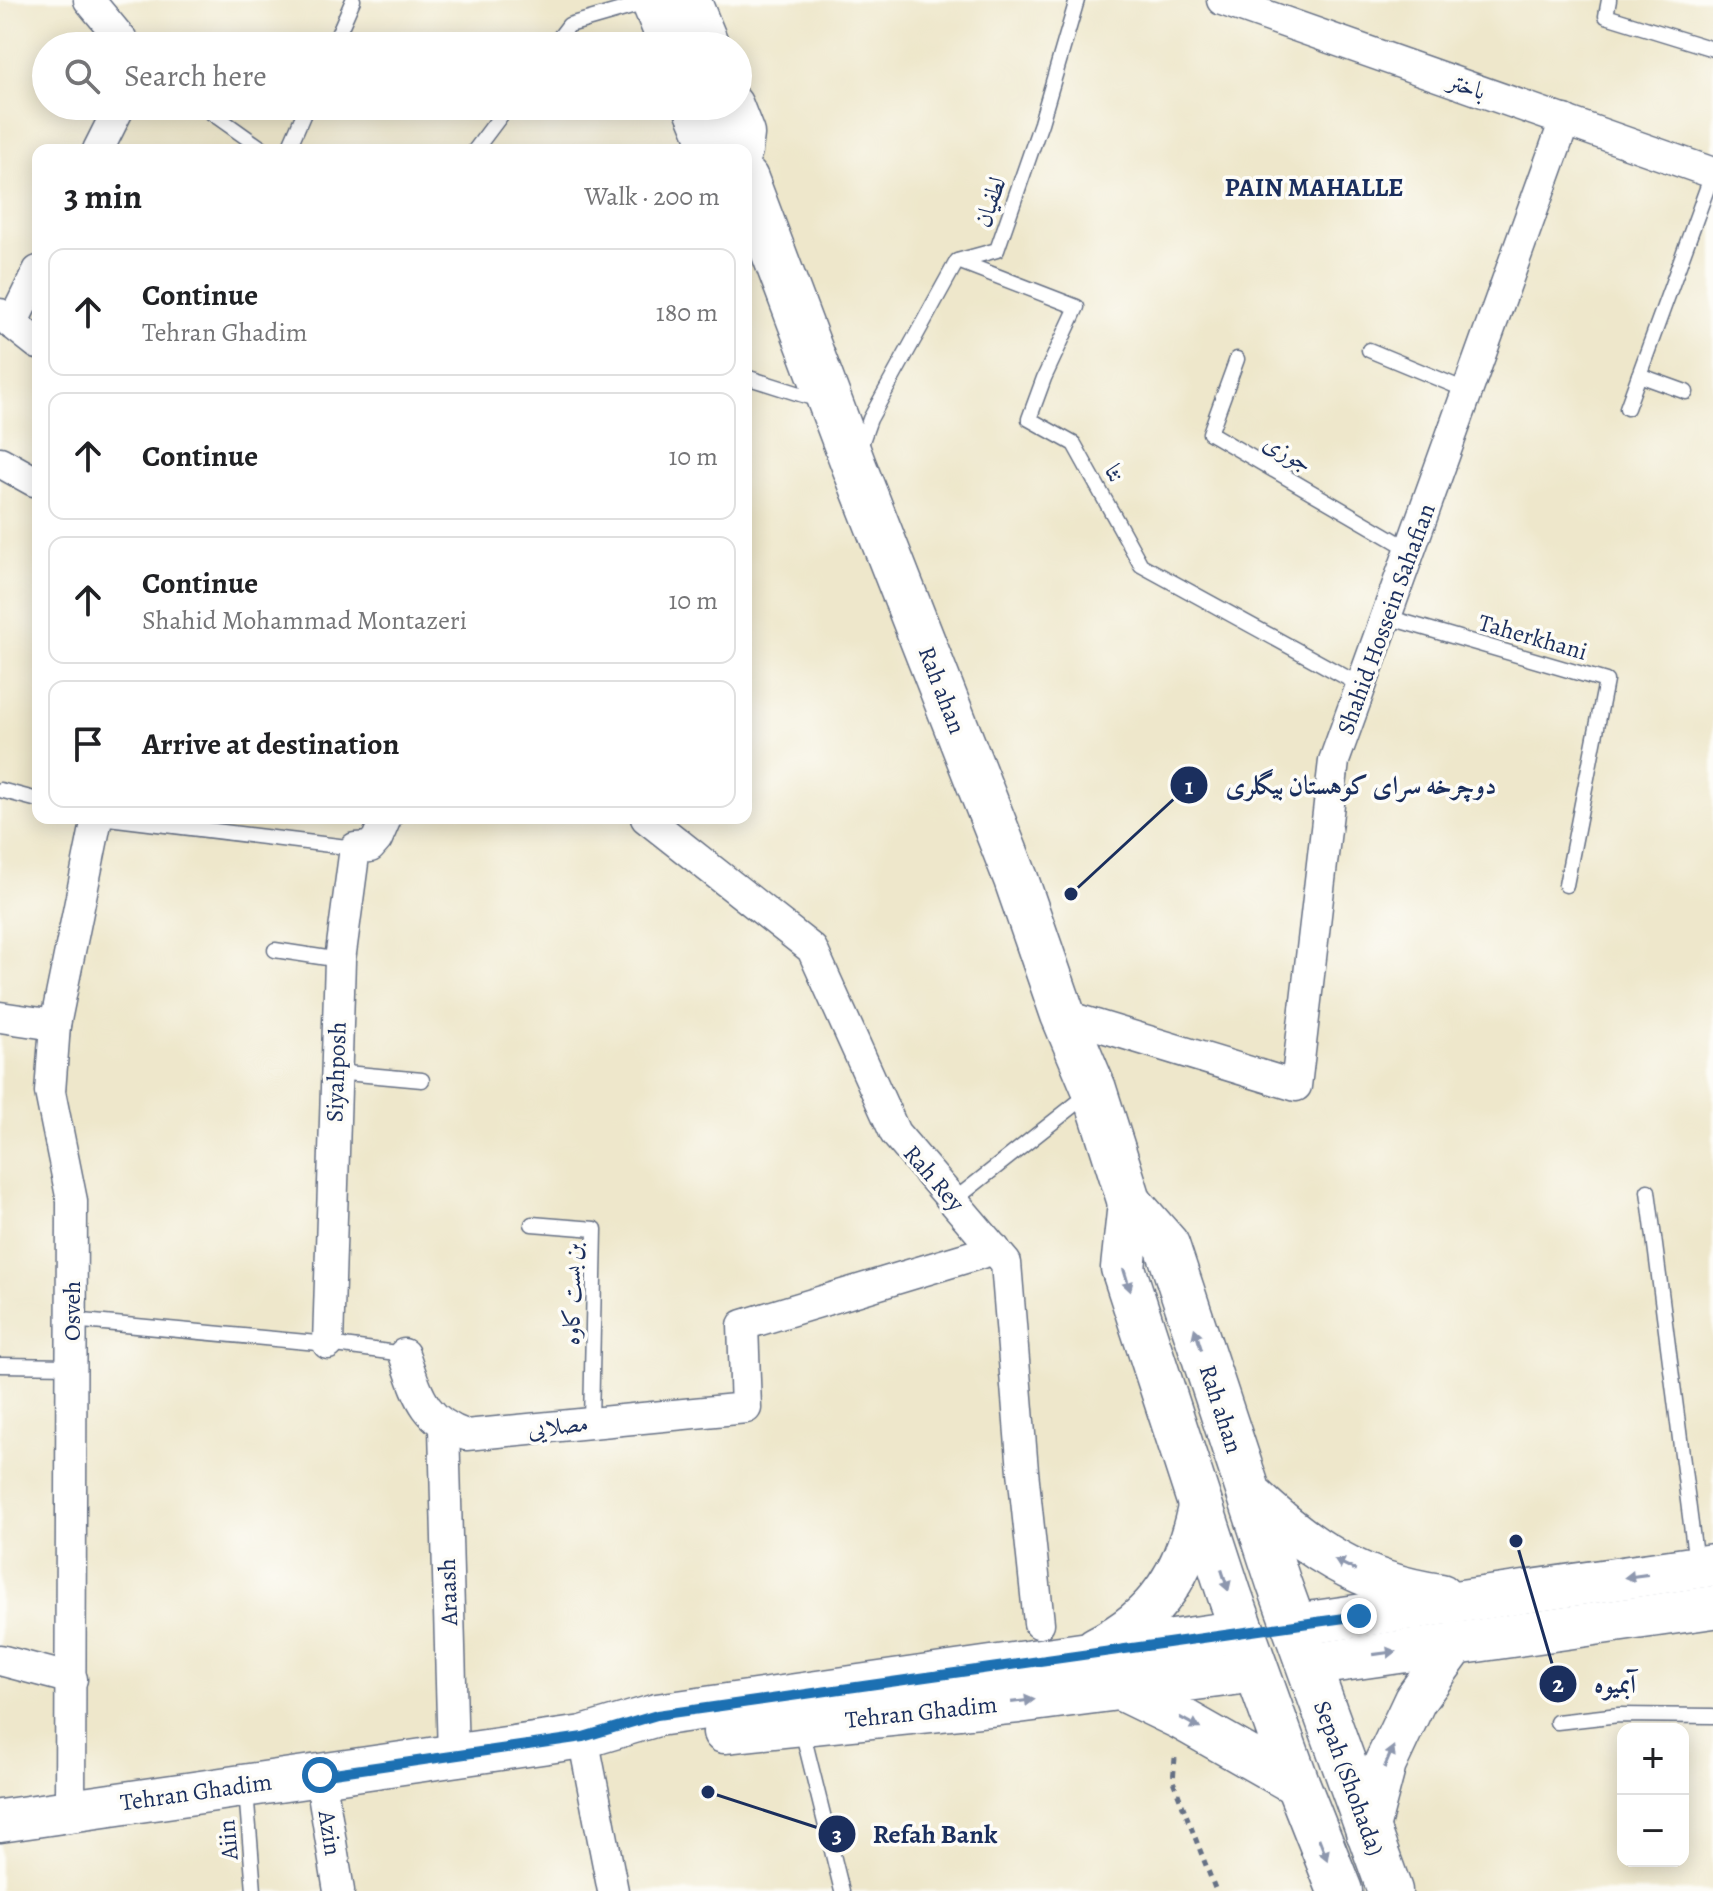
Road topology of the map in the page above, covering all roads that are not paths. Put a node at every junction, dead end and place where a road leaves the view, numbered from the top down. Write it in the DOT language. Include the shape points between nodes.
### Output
graph roads {
  1 [pos="89,0"];
  2 [pos="353,0"];
  3 [pos="653,0"];
  4 [pos="688,0"];
  5 [pos="1077,0"];
  6 [pos="1222,0"];
  7 [pos="1609,0"];
  8 [pos="115,32"];
  9 [pos="339,32"];
  10 [pos="564,32"];
  11 [pos="666,32"];
  12 [pos="701,32"];
  13 [pos="1713,49"];
  14 [pos="113,120"];
  15 [pos="222,120"];
  16 [pos="301,120"];
  17 [pos="498,120"];
  18 [pos="702,120"];
  19 [pos="736,120"];
  20 [pos="1565,120"];
  21 [pos="101,144"];
  22 [pos="256,144"];
  23 [pos="291,144"];
  24 [pos="480,144"];
  25 [pos="712,144"];
  26 [pos="741,144"];
  27 [pos="1713,172"];
  28 [pos="752,203"];
  29 [pos="958,261"];
  30 [pos="32,280"];
  31 [pos="6,319"];
  32 [pos="32,339"];
  33 [pos="1369,350"];
  34 [pos="1237,359"];
  35 [pos="1639,375"];
  36 [pos="752,379"];
  37 [pos="1469,392"];
  38 [pos="1686,392"];
  39 [pos="830,403"];
  40 [pos="1627,408"];
  41 [pos="0,462"];
  42 [pos="854,466"];
  43 [pos="32,480"];
  44 [pos="1411,550"];
  45 [pos="1387,617"];
  46 [pos="1362,686"];
  47 [pos="0,790"];
  48 [pos="32,798"];
  49 [pos="96,824"];
  50 [pos="157,824"];
  51 [pos="383,824"];
  52 [pos="654,824"];
  53 [pos="355,848"];
  54 [pos="1566,885"];
  55 [pos="275,950"];
  56 [pos="340,960"];
  57 [pos="1063,1015"];
  58 [pos="0,1017"];
  59 [pos="55,1025"];
  60 [pos="335,1072"];
  61 [pos="422,1080"];
  62 [pos="1094,1089"];
  63 [pos="1648,1191"];
  64 [pos="953,1201"];
  65 [pos="1130,1203"];
  66 [pos="532,1224"];
  67 [pos="995,1249"];
  68 [pos="72,1320"];
  69 [pos="328,1344"];
  70 [pos="404,1354"];
  71 [pos="0,1365"];
  72 [pos="72,1366"];
  73 [pos="591,1423"];
  74 [pos="444,1428"];
  75 [pos="1248,1492"];
  76 [pos="1200,1502"];
  77 [pos="1705,1566"];
  78 [pos="1474,1600"];
  79 [pos="1713,1607"];
  80 [pos="1039,1623"];
  81 [pos="1456,1643"];
  82 [pos="1301,1645"];
  83 [pos="1250,1651"];
  84 [pos="1083,1654"];
  85 [pos="0,1660"];
  86 [pos="72,1679"];
  87 [pos="1120,1689"];
  88 [pos="1713,1716"];
  89 [pos="1557,1722"];
  90 [pos="801,1725"];
  91 [pos="583,1737"];
  92 [pos="453,1756"];
  93 [pos="320,1775"];
  94 [pos="245,1785"];
  95 [pos="1298,1785"];
  96 [pos="70,1810"];
  97 [pos="0,1821"];
  98 [pos="1367,1832"];
  99 [pos="254,1891"];
  100 [pos="339,1891"];
  101 [pos="613,1891"];
  102 [pos="842,1891"];
  103 [pos="1340,1891"];
  104 [pos="1390,1891"];
  1 -- 8 [label="street"];
  2 -- 9 [label="lane"];
  3 -- 10 [label="lane" via="569,25"];
  3 -- 11 [label="main road"];
  4 -- 12 [label="main road"];
  5 -- 29 [label="lane, لطفیان" via="997,250"];
  6 -- 20 [label="street, باختر"];
  7 -- 13 [label="lane" via="1606,16"];
  14 -- 21 [label="street"];
  15 -- 22 [label="lane"];
  16 -- 23 [label="lane"];
  17 -- 24 [label="lane"];
  18 -- 25 [label="main road"];
  19 -- 26 [label="main road"];
  20 -- 27 [label="street, باختر"];
  20 -- 37 [label="street, Shahid Hossein Sahafian"];
  27 -- 35 [label="lane"];
  28 -- 39 [label="main road, Rah ahan"];
  29 -- 42 [label="lane" via="870,419"];
  29 -- 46 [label="lane, نثا" via="1077,307 1029,419 1074,444 1141,565"];
  30 -- 31 [label="street"];
  31 -- 32 [label="street"];
  33 -- 37 [label="lane"];
  34 -- 44 [label="lane, جوزی" via="1210,433"];
  35 -- 38 [label="lane"];
  35 -- 40 [label="lane"];
  36 -- 39 [label="lane"];
  37 -- 44 [label="street, Shahid Hossein Sahafian"];
  39 -- 42 [label="main road, Rah ahan"];
  41 -- 43 [label="street"];
  42 -- 57 [label="main road, Rah ahan" via="1016,879"];
  44 -- 45 [label="street, Shahid Hossein Sahafian"];
  45 -- 46 [label="street, Shahid Hossein Sahafian"];
  45 -- 54 [label="lane, Taherkhani" via="1606,681"];
  46 -- 57 [label="street, Shahid Hossein Sahafian" via="1334,761 1296,1086"];
  47 -- 48 [label="lane"];
  49 -- 59 [label="street, Osveh"];
  50 -- 53 [label="lane"];
  51 -- 53 [label="street" via="370,847"];
  52 -- 64 [label="street, Rah Rey" via="812,949 895,1133"];
  53 -- 56 [label="street, Siyahposh"];
  55 -- 56 [label="lane"];
  56 -- 60 [label="street, Siyahposh"];
  57 -- 62 [label="main road, Rah ahan"];
  58 -- 59 [label="street"];
  59 -- 68 [label="street, Osveh" via="50,1092 72,1201"];
  60 -- 61 [label="lane"];
  60 -- 69 [label="street, Siyahposh"];
  62 -- 64 [label="lane"];
  62 -- 65 [label="main road, Rah ahan"];
  63 -- 77 [label="lane"];
  64 -- 67 [label="street, Rah Rey"];
  75 -- 65 [label="main road, Rah ahan, one-way" via="1167,1245"];
  65 -- 76 [label="main road, Rah ahan, one-way" via="1123,1268"];
  66 -- 73 [label="lane, بن بست کاوه" via="595,1229"];
  67 -- 73 [label="street, مصلایی" via="743,1325 746,1408"];
  67 -- 80 [label="street, Rah Rey" via="1006,1263"];
  68 -- 69 [label="lane"];
  68 -- 72 [label="street, Osveh"];
  69 -- 70 [label="lane"];
  70 -- 74 [label="street" via="420,1400"];
  71 -- 72 [label="lane"];
  72 -- 86 [label="street, Osveh"];
  73 -- 74 [label="street, مصلایی" via="466,1435"];
  74 -- 92 [label="street, Araash"];
  78 -- 75 [label="main road, one-way" via="1422,1593 1346,1566 1285,1527"];
  75 -- 82 [label="main road, Rah ahan"];
  76 -- 83 [label="main road, Rah ahan, one-way"];
  76 -- 84 [label="main road" via="1181,1567 1163,1595 1140,1620"];
  77 -- 78 [label="main road, one-way"];
  78 -- 82 [label="main road"];
  79 -- 81 [label="main road"];
  82 -- 81 [label="main road, one-way"];
  98 -- 81 [label="main road, one-way" via="1385,1764 1415,1700"];
  82 -- 83 [label="main road"];
  82 -- 98 [label="main road, Sepah (Shohada)"];
  83 -- 84 [label="main road, Tehran Ghadim"];
  83 -- 87 [label="main road, Tehran Ghadim"];
  83 -- 95 [label="main road, Sepah (Shohada)"];
  84 -- 91 [label="main road, Tehran Ghadim" via="657,1715"];
  85 -- 86 [label="street"];
  86 -- 96 [label="street, Osveh"];
  90 -- 87 [label="main road, Tehran Ghadim, one-way"];
  87 -- 95 [label="main road, one-way"];
  88 -- 89 [label="lane" via="1619,1715"];
  90 -- 91 [label="main road, Tehran Ghadim" via="661,1737"];
  90 -- 102 [label="lane"];
  91 -- 92 [label="main road, Tehran Ghadim"];
  91 -- 101 [label="street"];
  92 -- 93 [label="main road, Tehran Ghadim"];
  93 -- 94 [label="main road, Tehran Ghadim"];
  93 -- 100 [label="street, Azin"];
  94 -- 96 [label="main road, Tehran Ghadim"];
  94 -- 99 [label="lane, Aiin"];
  95 -- 103 [label="main road, Sepah (Shohada), one-way"];
  96 -- 97 [label="main road, Tehran Ghadim"];
  98 -- 104 [label="main road, Sepah (Shohada)"];
}
